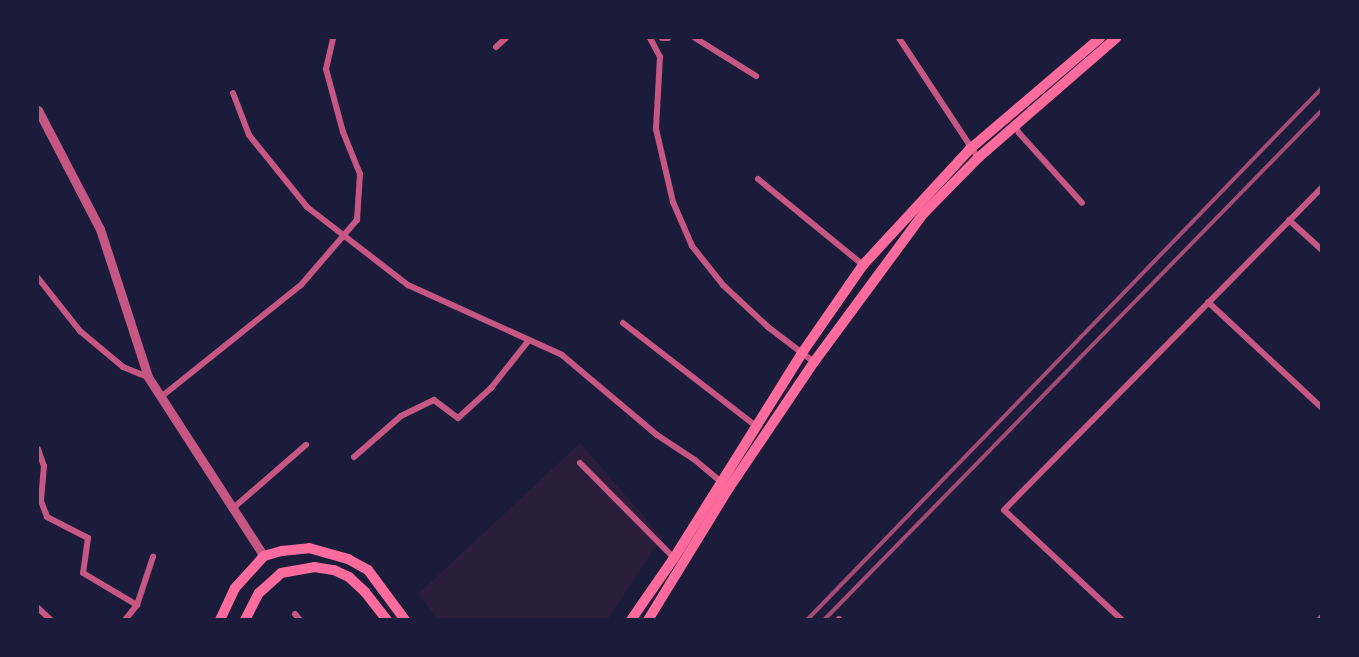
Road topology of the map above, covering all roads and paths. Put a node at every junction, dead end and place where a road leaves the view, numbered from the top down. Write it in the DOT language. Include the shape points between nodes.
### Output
graph roads {
  1 [pos="333,38"];
  2 [pos="506,38"];
  3 [pos="650,38"];
  4 [pos="662,38"];
  5 [pos="668,38"];
  6 [pos="695,38"];
  7 [pos="901,38"];
  8 [pos="1100,38"];
  9 [pos="1116,38"];
  10 [pos="496,47"];
  11 [pos="756,76"];
  12 [pos="233,93"];
  13 [pos="38,110"];
  14 [pos="1015,125"];
  15 [pos="974,154"];
  16 [pos="758,179"];
  17 [pos="1322,187"];
  18 [pos="1082,203"];
  19 [pos="1289,220"];
  20 [pos="345,235"];
  21 [pos="1322,250"];
  22 [pos="863,265"];
  23 [pos="38,278"];
  24 [pos="1208,302"];
  25 [pos="623,323"];
  26 [pos="529,340"];
  27 [pos="802,353"];
  28 [pos="814,362"];
  29 [pos="148,377"];
  30 [pos="160,397"];
  31 [pos="1322,408"];
  32 [pos="756,426"];
  33 [pos="306,445"];
  34 [pos="38,449"];
  35 [pos="354,457"];
  36 [pos="580,463"];
  37 [pos="725,485"];
  38 [pos="232,509"];
  39 [pos="264,556"];
  40 [pos="153,557"];
  41 [pos="674,558"];
  42 [pos="136,605"];
  43 [pos="38,608"];
  44 [pos="295,614"];
  45 [pos="51,620"];
  46 [pos="125,620"];
  47 [pos="220,620"];
  48 [pos="245,620"];
  49 [pos="300,620"];
  50 [pos="387,620"];
  51 [pos="405,620"];
  52 [pos="630,620"];
  53 [pos="648,620"];
  54 [pos="1122,620"];
  1 -- 20 [label="street" via="326,69 360,174 357,220"];
  2 -- 10 [label="street"];
  3 -- 27 [label="street" via="660,57 656,129 674,202 692,246 723,285"];
  4 -- 5 [label="street"];
  6 -- 11 [label="street"];
  7 -- 15 [label="street"];
  8 -- 15 [label="main road"];
  9 -- 14 [label="main road"];
  12 -- 20 [label="street" via="249,135 307,207"];
  13 -- 29 [label="street" via="100,229"];
  14 -- 15 [label="main road"];
  14 -- 18 [label="street"];
  15 -- 22 [label="main road"];
  15 -- 28 [label="main road" via="924,213"];
  16 -- 22 [label="street"];
  17 -- 19 [label="street"];
  19 -- 21 [label="street"];
  19 -- 24 [label="street"];
  20 -- 26 [label="street" via="408,285"];
  20 -- 30 [label="street" via="301,285"];
  22 -- 27 [label="main road"];
  23 -- 29 [label="street" via="80,332 123,367"];
  24 -- 31 [label="street"];
  24 -- 54 [label="street" via="1004,510"];
  25 -- 32 [label="street"];
  26 -- 35 [label="street" via="491,388 458,418 434,400 401,416"];
  26 -- 37 [label="street" via="562,355 657,435"];
  27 -- 28 [label="street"];
  27 -- 32 [label="main road"];
  28 -- 37 [label="main road"];
  29 -- 30 [label="street"];
  30 -- 38 [label="street"];
  32 -- 37 [label="main road"];
  33 -- 38 [label="street"];
  34 -- 42 [label="street" via="44,466 40,501 47,517 88,538 83,573"];
  36 -- 41 [label="street"];
  37 -- 41 [label="main road"];
  37 -- 53 [label="main road"];
  38 -- 39 [label="street"];
  39 -- 47 [label="main road" via="235,588"];
  39 -- 51 [label="main road" via="321,549 368,570"];
  40 -- 42 [label="street"];
  41 -- 52 [label="main road"];
  42 -- 46 [label="street"];
  43 -- 45 [label="street"];
  44 -- 49 [label="street"];
  48 -- 50 [label="main road" via="270,581 281,573 314,567 349,577"];
}
